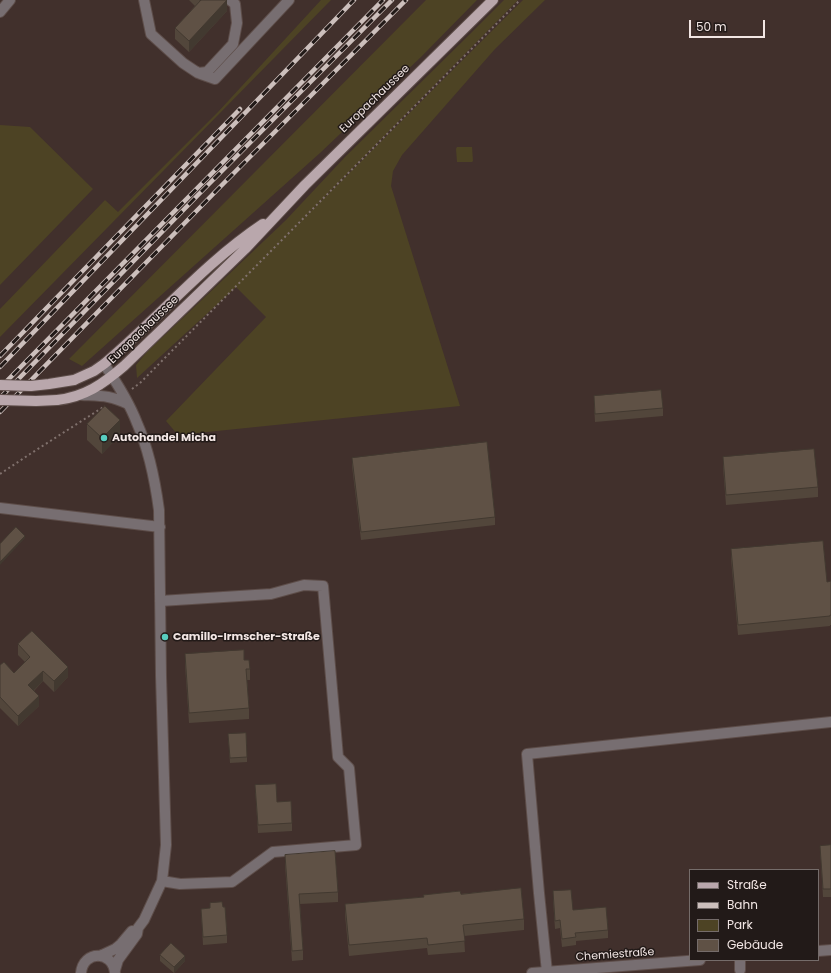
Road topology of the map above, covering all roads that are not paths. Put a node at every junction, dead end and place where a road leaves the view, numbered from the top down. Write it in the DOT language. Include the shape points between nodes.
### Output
graph roads {
  1 [pos="10,0"];
  2 [pos="144,0"];
  3 [pos="230,0"];
  4 [pos="289,0"];
  5 [pos="493,0"];
  6 [pos="0,12"];
  7 [pos="198,72"];
  8 [pos="275,216"];
  9 [pos="104,364"];
  10 [pos="112,376"];
  11 [pos="0,385"];
  12 [pos="81,395"];
  13 [pos="120,397"];
  14 [pos="0,400"];
  15 [pos="1,508"];
  16 [pos="160,527"];
  17 [pos="160,601"];
  18 [pos="831,722"];
  19 [pos="162,881"];
  20 [pos="138,928"];
  21 [pos="831,950"];
  22 [pos="819,951"];
  23 [pos="100,956"];
  24 [pos="689,961"];
  25 [pos="115,972"];
  26 [pos="547,972"];
  27 [pos="80,973"];
  28 [pos="532,973"];
  1 -- 6 [label="street"];
  2 -- 7 [label="street" via="152,34 183,63"];
  3 -- 7 [label="street" via="235,4 237,23 233,44 207,72"];
  4 -- 7 [label="street" via="215,79"];
  5 -- 8 [label="main road, Europachaussee"];
  8 -- 9 [label="main road, Europachaussee" via="212,264"];
  8 -- 10 [label="main road, Europachaussee" via="246,249"];
  9 -- 10 [label="street"];
  9 -- 11 [label="main road, Europachaussee, bridge" via="74,380 31,386"];
  10 -- 12 [label="main road, Europachaussee"];
  10 -- 13 [label="street"];
  12 -- 13 [label="street"];
  12 -- 14 [label="main road, Europachaussee, bridge" via="57,400"];
  13 -- 16 [label="street" via="128,404 147,450 157,492"];
  15 -- 16 [label="street"];
  16 -- 17 [label="street"];
  17 -- 19 [label="street" via="166,845"];
  17 -- 19 [label="street" via="271,594 304,585 323,586 338,756 349,768 356,845 274,852 232,882 180,884"];
  18 -- 26 [label="street" via="527,754"];
  19 -- 20 [label="street"];
  20 -- 23 [label="street" via="115,949"];
  20 -- 25 [label="street" via="135,938 118,960"];
  21 -- 22 [label="street"];
  23 -- 25 [label="street" via="110,961"];
  23 -- 27 [label="street" via="89,958"];
  24 -- 26 [label="street, Chemiestraße"];
  26 -- 28 [label="street, Chemiestraße"];
}
